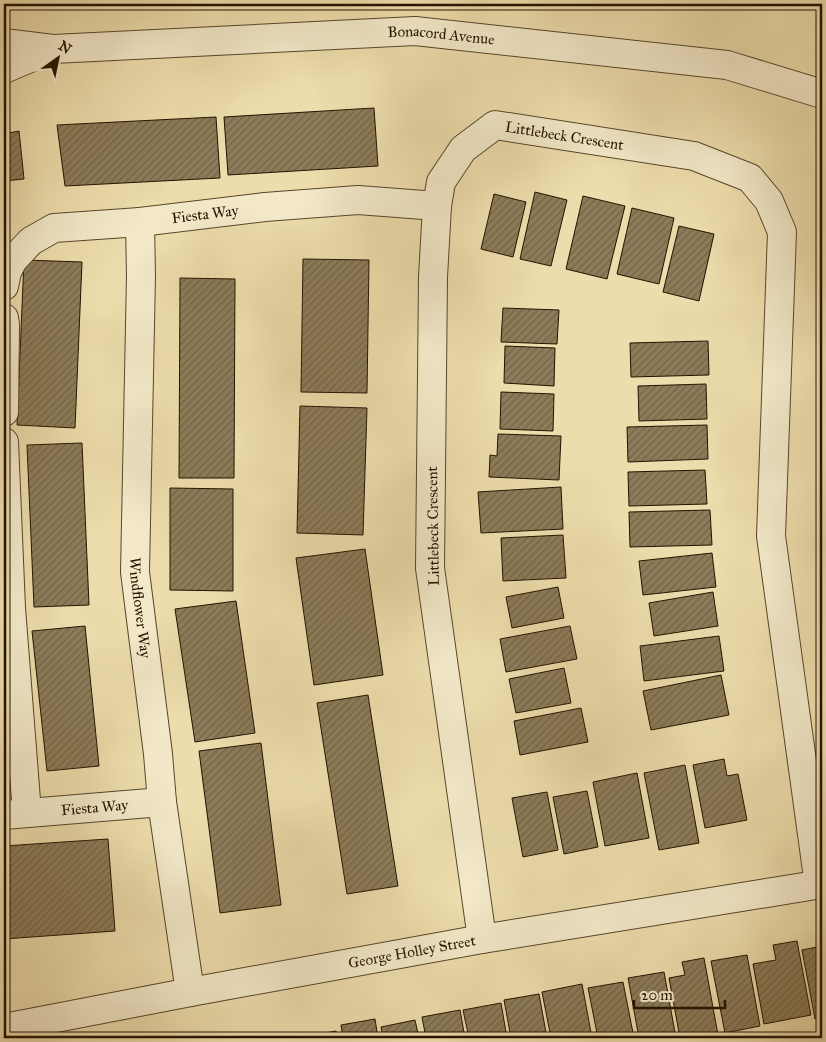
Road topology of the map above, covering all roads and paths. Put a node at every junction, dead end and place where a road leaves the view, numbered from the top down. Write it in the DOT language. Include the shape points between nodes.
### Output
graph roads {
  1 [pos="4,44"];
  2 [pos="53,49"];
  3 [pos="4,69"];
  4 [pos="822,94"];
  5 [pos="437,206"];
  6 [pos="140,222"];
  7 [pos="4,286"];
  8 [pos="4,318"];
  9 [pos="4,412"];
  10 [pos="4,442"];
  11 [pos="162,802"];
  12 [pos="15,814"];
  13 [pos="821,885"];
  14 [pos="482,939"];
  15 [pos="190,992"];
  16 [pos="4,1028"];
  1 -- 2 [label="street, Bonacord Avenue"];
  2 -- 3 [label="street, Bonacord Avenue"];
  2 -- 4 [label="street, Bonacord Avenue" via="415,30 726,65"];
  5 -- 6 [label="street, Fiesta Way" via="358,200"];
  5 -- 13 [label="street, Littlebeck Crescent" via="441,182 463,149 494,125 694,156 750,178 770,201 782,232 770,536"];
  5 -- 14 [label="street, Littlebeck Crescent" via="433,277 430,568"];
  6 -- 7 [label="street, Fiesta Way" via="54,228 31,241 13,260"];
  6 -- 11 [label="street, Windflower Way" via="135,572"];
  8 -- 9 [label="street"];
  10 -- 12 [label="street, Fiesta Way" via="12,608"];
  11 -- 12 [label="street, Fiesta Way"];
  11 -- 15 [label="street, Windflower Way"];
  13 -- 14 [label="street, George Holley Street"];
  14 -- 15 [label="street, George Holley Street"];
  15 -- 16 [label="street, George Holley Street"];
}
